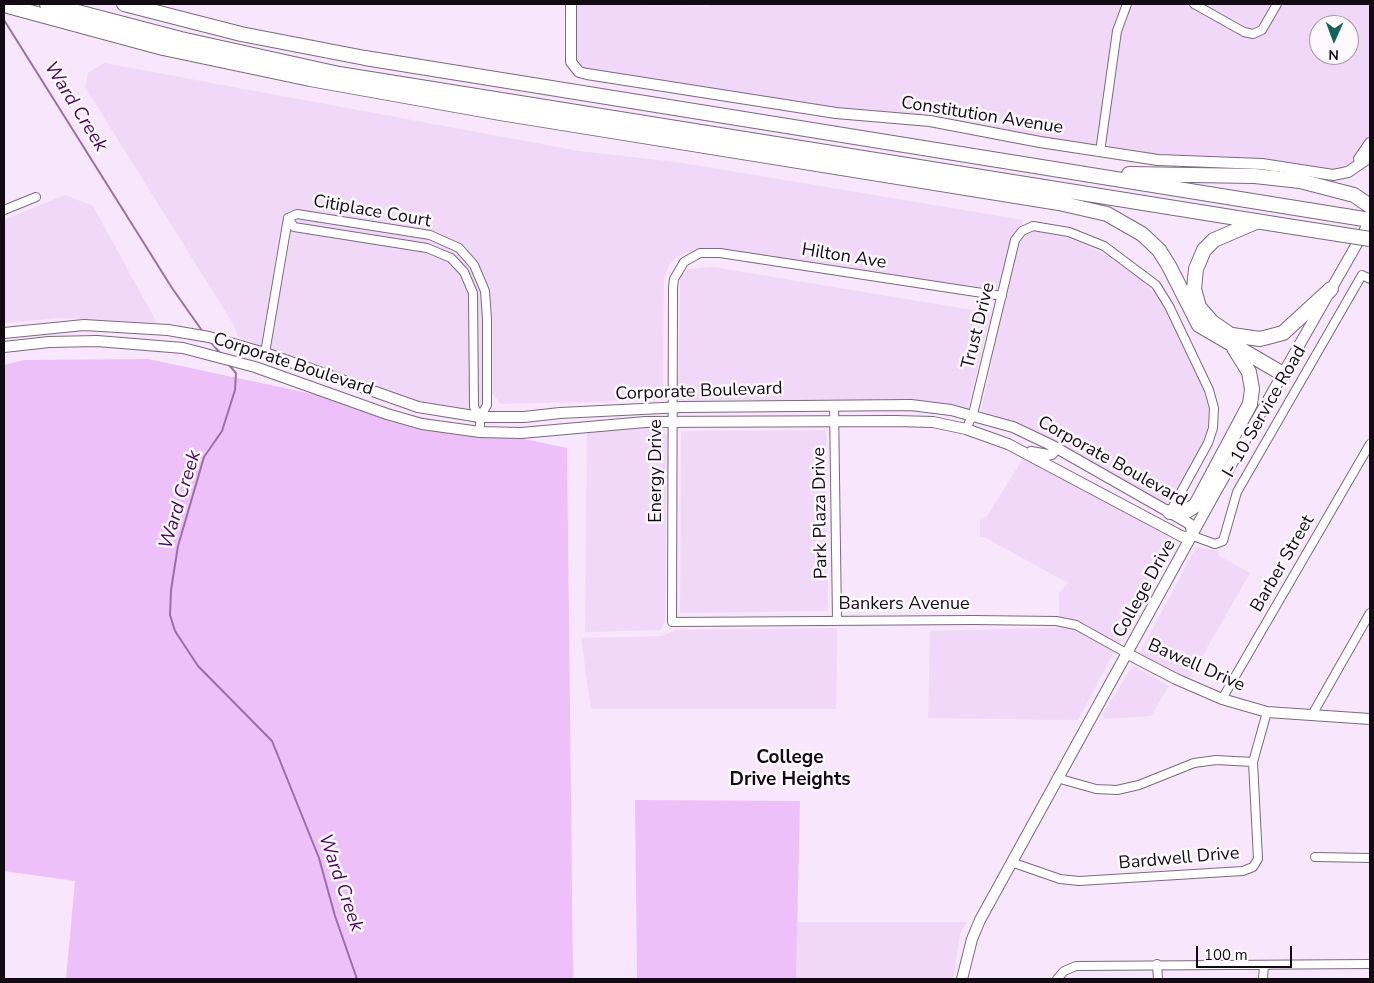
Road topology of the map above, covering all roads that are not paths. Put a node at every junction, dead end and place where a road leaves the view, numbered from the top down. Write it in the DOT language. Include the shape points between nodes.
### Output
graph roads {
  1 [pos="124,4"];
  2 [pos="571,4"];
  3 [pos="1127,4"];
  4 [pos="1194,4"];
  5 [pos="1277,4"];
  6 [pos="4,5"];
  7 [pos="47,11"];
  8 [pos="1370,143"];
  9 [pos="1370,150"];
  10 [pos="1100,152"];
  11 [pos="1370,157"];
  12 [pos="1357,163"];
  13 [pos="1083,174"];
  14 [pos="1370,189"];
  15 [pos="1337,190"];
  16 [pos="36,197"];
  17 [pos="1370,206"];
  18 [pos="4,210"];
  19 [pos="288,218"];
  20 [pos="1370,220"];
  21 [pos="1258,221"];
  22 [pos="362,226"];
  23 [pos="436,237"];
  24 [pos="360,238"];
  25 [pos="1370,239"];
  26 [pos="431,249"];
  27 [pos="684,262"];
  28 [pos="479,274"];
  29 [pos="468,280"];
  30 [pos="1370,280"];
  31 [pos="1331,289"];
  32 [pos="1002,296"];
  33 [pos="4,332"];
  34 [pos="1232,340"];
  35 [pos="474,345"];
  36 [pos="487,345"];
  37 [pos="4,348"];
  38 [pos="265,353"];
  39 [pos="1285,370"];
  40 [pos="834,405"];
  41 [pos="768,406"];
  42 [pos="672,407"];
  43 [pos="952,410"];
  44 [pos="973,414"];
  45 [pos="480,417"];
  46 [pos="754,421"];
  47 [pos="834,421"];
  48 [pos="672,422"];
  49 [pos="933,422"];
  50 [pos="966,428"];
  51 [pos="480,432"];
  52 [pos="1370,444"];
  53 [pos="1056,448"];
  54 [pos="1019,450"];
  55 [pos="1077,460"];
  56 [pos="1052,467"];
  57 [pos="1122,485"];
  58 [pos="1109,497"];
  59 [pos="1170,512"];
  60 [pos="1193,536"];
  61 [pos="1370,613"];
  62 [pos="837,620"];
  63 [pos="672,622"];
  64 [pos="1128,654"];
  65 [pos="1222,699"];
  66 [pos="1267,712"];
  67 [pos="1312,715"];
  68 [pos="1370,719"];
  69 [pos="1253,762"];
  70 [pos="1057,778"];
  71 [pos="1315,858"];
  72 [pos="1370,858"];
  73 [pos="1011,862"];
  74 [pos="1157,964"];
  75 [pos="1370,964"];
  76 [pos="1264,965"];
  77 [pos="962,979"];
  78 [pos="1057,979"];
  79 [pos="1158,979"];
  80 [pos="1263,979"];
  1 -- 13 [label="highway" via="241,34 366,58"];
  2 -- 10 [label="street, Constitution Avenue" via="570,56 574,68 587,74 836,113 930,121"];
  3 -- 10 [label="street" via="1117,31"];
  4 -- 5 [label="street" via="1244,32 1254,34 1264,27"];
  6 -- 7 [label="highway"];
  7 -- 21 [label="highway" via="339,74"];
  7 -- 34 [label="highway" via="163,48 310,79 500,113 1059,203 1107,214 1132,226 1152,242 1169,266 1195,321 1204,329"];
  8 -- 12 [label="street"];
  9 -- 12 [label="street, Constitution Avenue"];
  10 -- 12 [label="street, Constitution Avenue" via="1158,160 1262,164 1333,175 1345,173"];
  11 -- 12 [label="street, Constitution Avenue"];
  13 -- 15 [label="highway" via="1255,176 1300,181"];
  13 -- 20 [label="highway"];
  14 -- 15 [label="highway"];
  15 -- 17 [label="highway" via="1360,198"];
  16 -- 18 [label="street"];
  19 -- 22 [label="street, Citiplace Court" via="297,214"];
  19 -- 24 [label="street, Citiplace Court" via="294,226"];
  19 -- 38 [label="street"];
  20 -- 31 [label="street, College Drive"];
  21 -- 25 [label="highway, bridge"];
  21 -- 34 [label="highway" via="1214,240 1200,256 1194,274 1195,295 1203,312"];
  22 -- 23 [label="street, Citiplace Court"];
  22 -- 24 [label="street"];
  23 -- 26 [label="street"];
  23 -- 28 [label="street, Citiplace Court" via="459,248"];
  24 -- 26 [label="street, Citiplace Court"];
  26 -- 29 [label="street, Citiplace Court" via="451,258"];
  27 -- 32 [label="street, Hilton Ave" via="700,253 720,252"];
  27 -- 42 [label="street, Energy Drive" via="674,279 673,288"];
  28 -- 29 [label="street"];
  28 -- 36 [label="street, Citiplace Court" via="485,291"];
  29 -- 35 [label="street, Citiplace Court" via="473,293"];
  30 -- 60 [label="street, I- 10 Service Road" via="1362,275 1237,492 1223,542 1215,544"];
  31 -- 34 [label="highway" via="1283,333 1260,339"];
  31 -- 39 [label="street, College Drive"];
  32 -- 44 [label="street, Trust Drive"];
  32 -- 59 [label="street, Trust Drive" via="1015,240 1022,231 1033,226 1054,229 1104,246 1149,279 1169,306 1209,390 1214,408 1208,443"];
  33 -- 38 [label="street, Corporate Boulevard" via="84,325 168,330 209,337"];
  34 -- 39 [label="highway"];
  34 -- 59 [label="highway" via="1249,372 1250,404 1196,505 1185,512"];
  35 -- 36 [label="street"];
  35 -- 45 [label="street, Citiplace Court" via="474,407"];
  36 -- 45 [label="street, Citiplace Court" via="486,405"];
  37 -- 51 [label="street, Corporate Boulevard" via="49,342 96,341 183,348 273,373 413,421"];
  38 -- 45 [label="street, Corporate Boulevard" via="418,407"];
  39 -- 60 [label="street, College Drive"];
  40 -- 41 [label="street, Corporate Boulevard"];
  40 -- 43 [label="street, Corporate Boulevard" via="911,405"];
  40 -- 47 [label="street, Park Plaza Drive"];
  41 -- 42 [label="street, Corporate Boulevard"];
  41 -- 46 [label="street" via="768,412"];
  42 -- 45 [label="street, Corporate Boulevard"];
  42 -- 48 [label="street, Energy Drive"];
  43 -- 44 [label="street, Corporate Boulevard"];
  43 -- 49 [label="street" via="947,418"];
  44 -- 50 [label="street, Trust Drive"];
  44 -- 53 [label="street, Corporate Boulevard" via="1013,427"];
  45 -- 51 [label="street, Citiplace Court"];
  46 -- 47 [label="street, Corporate Boulevard"];
  46 -- 48 [label="street, Corporate Boulevard"];
  47 -- 49 [label="street, Corporate Boulevard"];
  47 -- 62 [label="street, Park Plaza Drive"];
  48 -- 51 [label="street, Corporate Boulevard" via="607,424 521,433"];
  48 -- 63 [label="street, Energy Drive"];
  49 -- 50 [label="street, Corporate Boulevard"];
  50 -- 54 [label="street, Corporate Boulevard"];
  52 -- 65 [label="street, Barber Street"];
  53 -- 54 [label="street" via="1048,455"];
  53 -- 55 [label="street, Corporate Boulevard"];
  54 -- 56 [label="street, Corporate Boulevard"];
  55 -- 56 [label="street" via="1057,462"];
  55 -- 57 [label="street, Corporate Boulevard"];
  56 -- 58 [label="street, Corporate Boulevard"];
  57 -- 58 [label="street"];
  57 -- 59 [label="street, Corporate Boulevard"];
  58 -- 60 [label="street, Corporate Boulevard" via="1183,537"];
  59 -- 60 [label="street, Corporate Boulevard" via="1190,524"];
  60 -- 64 [label="street, College Drive"];
  61 -- 67 [label="street"];
  62 -- 63 [label="street, Bankers Avenue"];
  62 -- 64 [label="street, Bankers Avenue" via="1056,621 1076,625"];
  64 -- 65 [label="street, Bawell Drive"];
  64 -- 70 [label="street, College Drive"];
  65 -- 66 [label="street, Bawell Drive"];
  66 -- 67 [label="street, Bawell Drive"];
  66 -- 69 [label="street, Bardwell Drive"];
  67 -- 68 [label="street, Bawell Drive"];
  69 -- 70 [label="street" via="1216,760 1194,763 1139,785 1117,790 1096,790"];
  69 -- 73 [label="street, Bardwell Drive" via="1258,859 1253,867 1243,871 1079,881 1060,879"];
  70 -- 73 [label="street, College Drive"];
  71 -- 72 [label="street"];
  73 -- 77 [label="street, College Drive" via="972,939"];
  74 -- 76 [label="street"];
  74 -- 78 [label="street" via="1076,966 1064,971"];
  74 -- 79 [label="street"];
  75 -- 76 [label="street"];
  76 -- 80 [label="street"];
}
